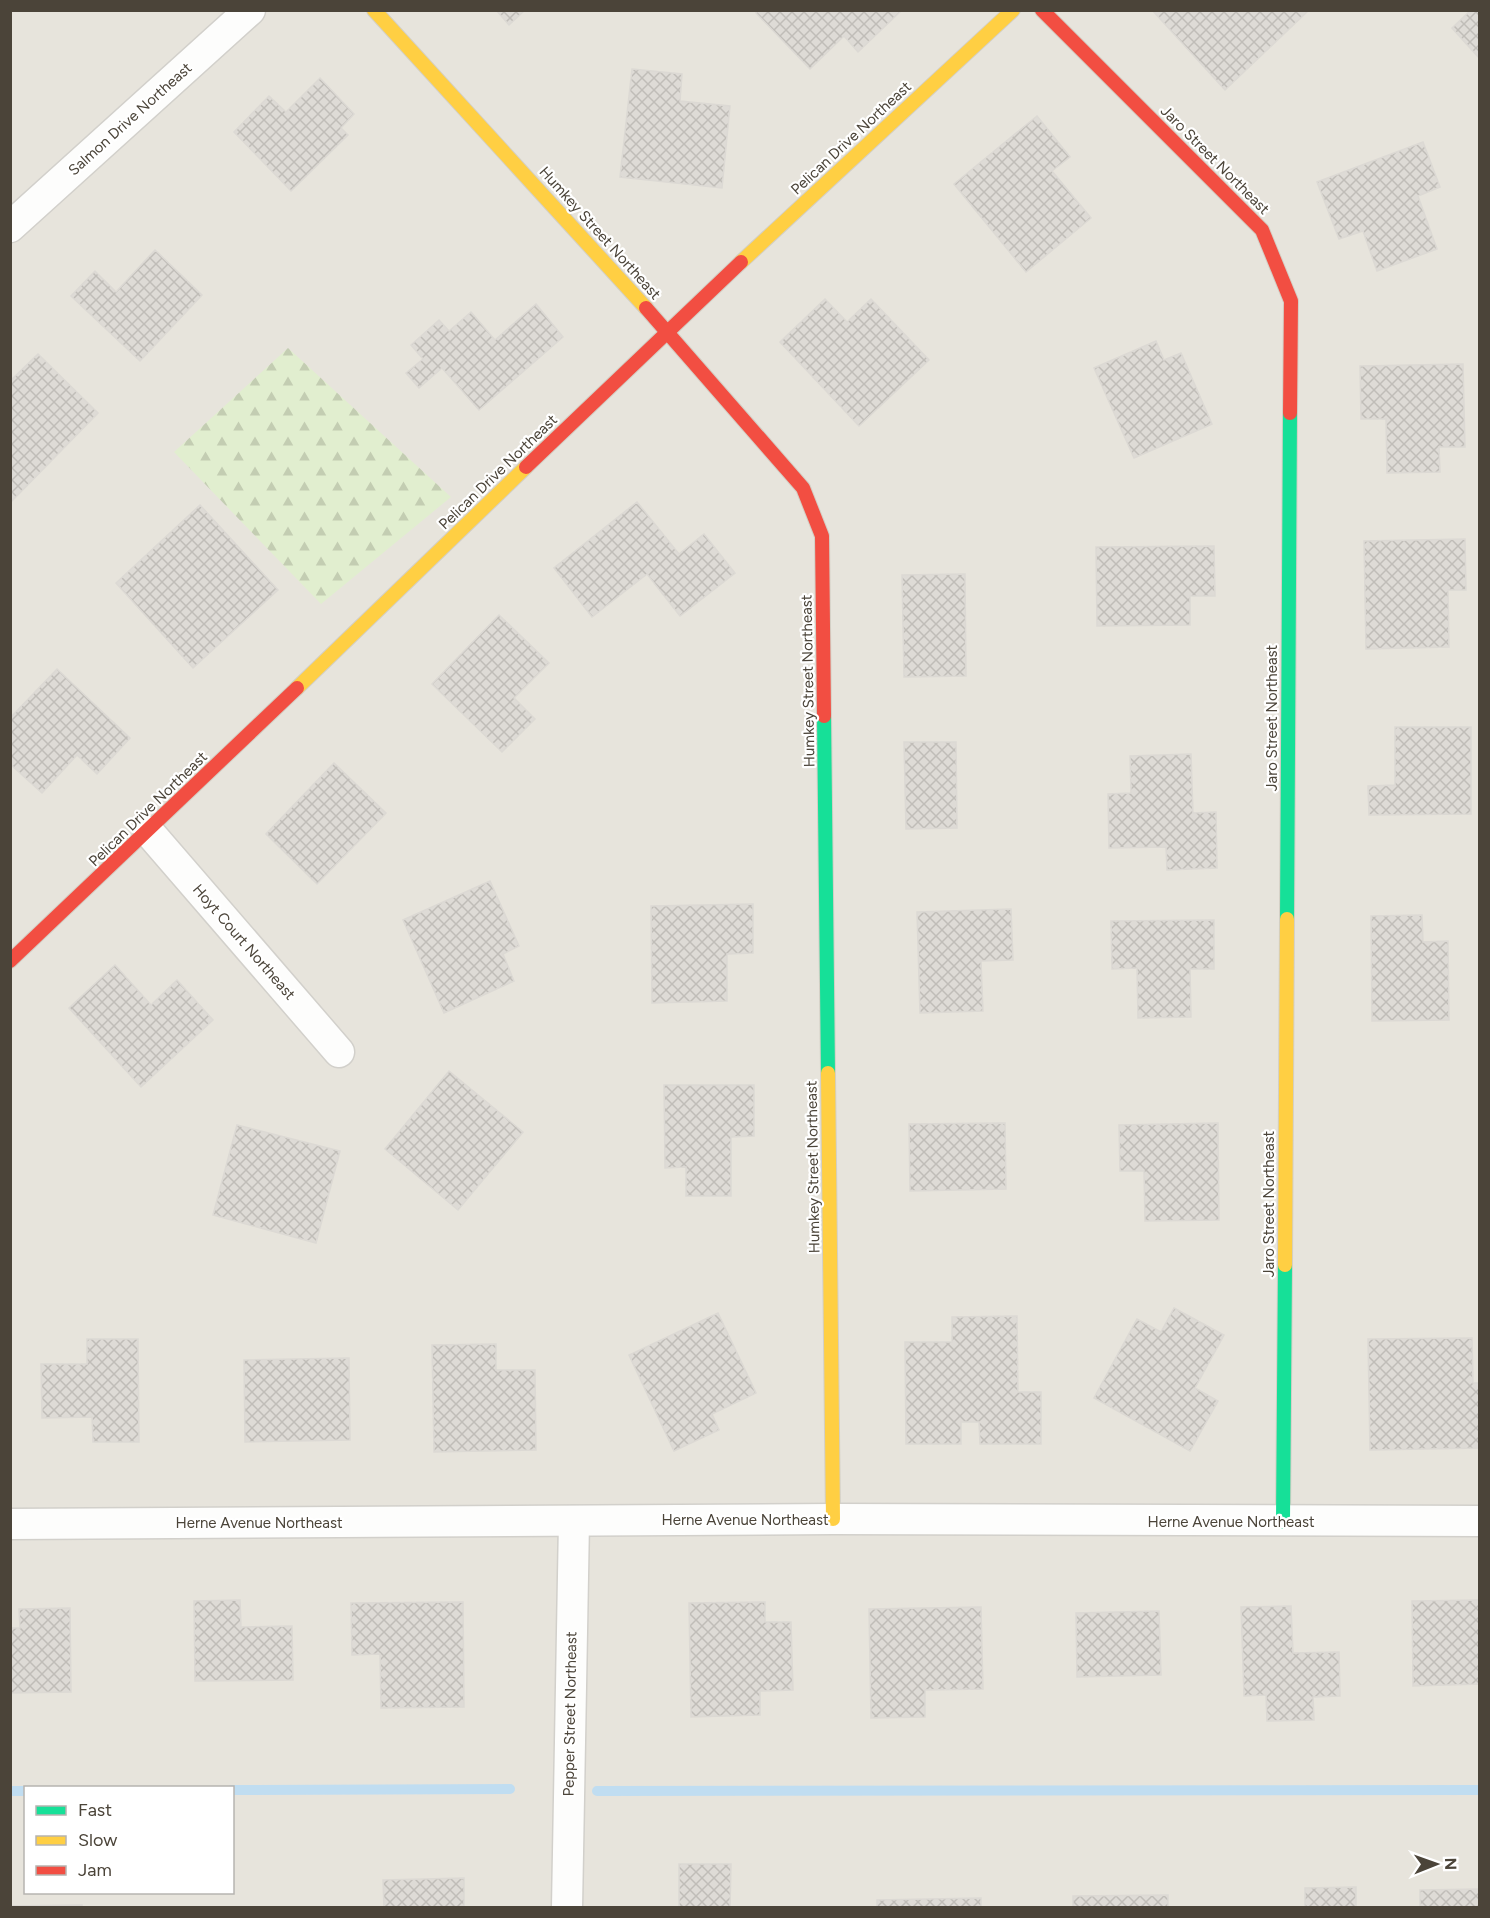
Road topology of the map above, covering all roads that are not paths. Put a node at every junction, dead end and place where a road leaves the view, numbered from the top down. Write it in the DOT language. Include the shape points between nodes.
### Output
graph roads {
  1 [pos="250,10"];
  2 [pos="374,10"];
  3 [pos="1013,10"];
  4 [pos="1042,10"];
  5 [pos="10,227"];
  6 [pos="667,331"];
  7 [pos="149,832"];
  8 [pos="10,961"];
  9 [pos="339,1052"];
  10 [pos="833,1520"];
  11 [pos="574,1521"];
  12 [pos="1479,1521"];
  13 [pos="1283,1522"];
  14 [pos="10,1524"];
  15 [pos="567,1908"];
  1 -- 5 [label="street, Salmon Drive Northeast"];
  2 -- 6 [label="street, Humkey Street Northeast"];
  3 -- 6 [label="street, Pelican Drive Northeast"];
  4 -- 13 [label="street, Jaro Street Northeast" via="1262,230 1291,301"];
  6 -- 7 [label="street, Pelican Drive Northeast"];
  6 -- 10 [label="street, Humkey Street Northeast" via="802,488 822,536"];
  7 -- 8 [label="street, Pelican Drive Northeast"];
  7 -- 9 [label="street, Hoyt Court Northeast"];
  10 -- 11 [label="street, Herne Avenue Northeast"];
  10 -- 13 [label="street, Herne Avenue Northeast"];
  11 -- 14 [label="street, Herne Avenue Northeast"];
  11 -- 15 [label="street, Pepper Street Northeast"];
  12 -- 13 [label="street, Herne Avenue Northeast"];
}
